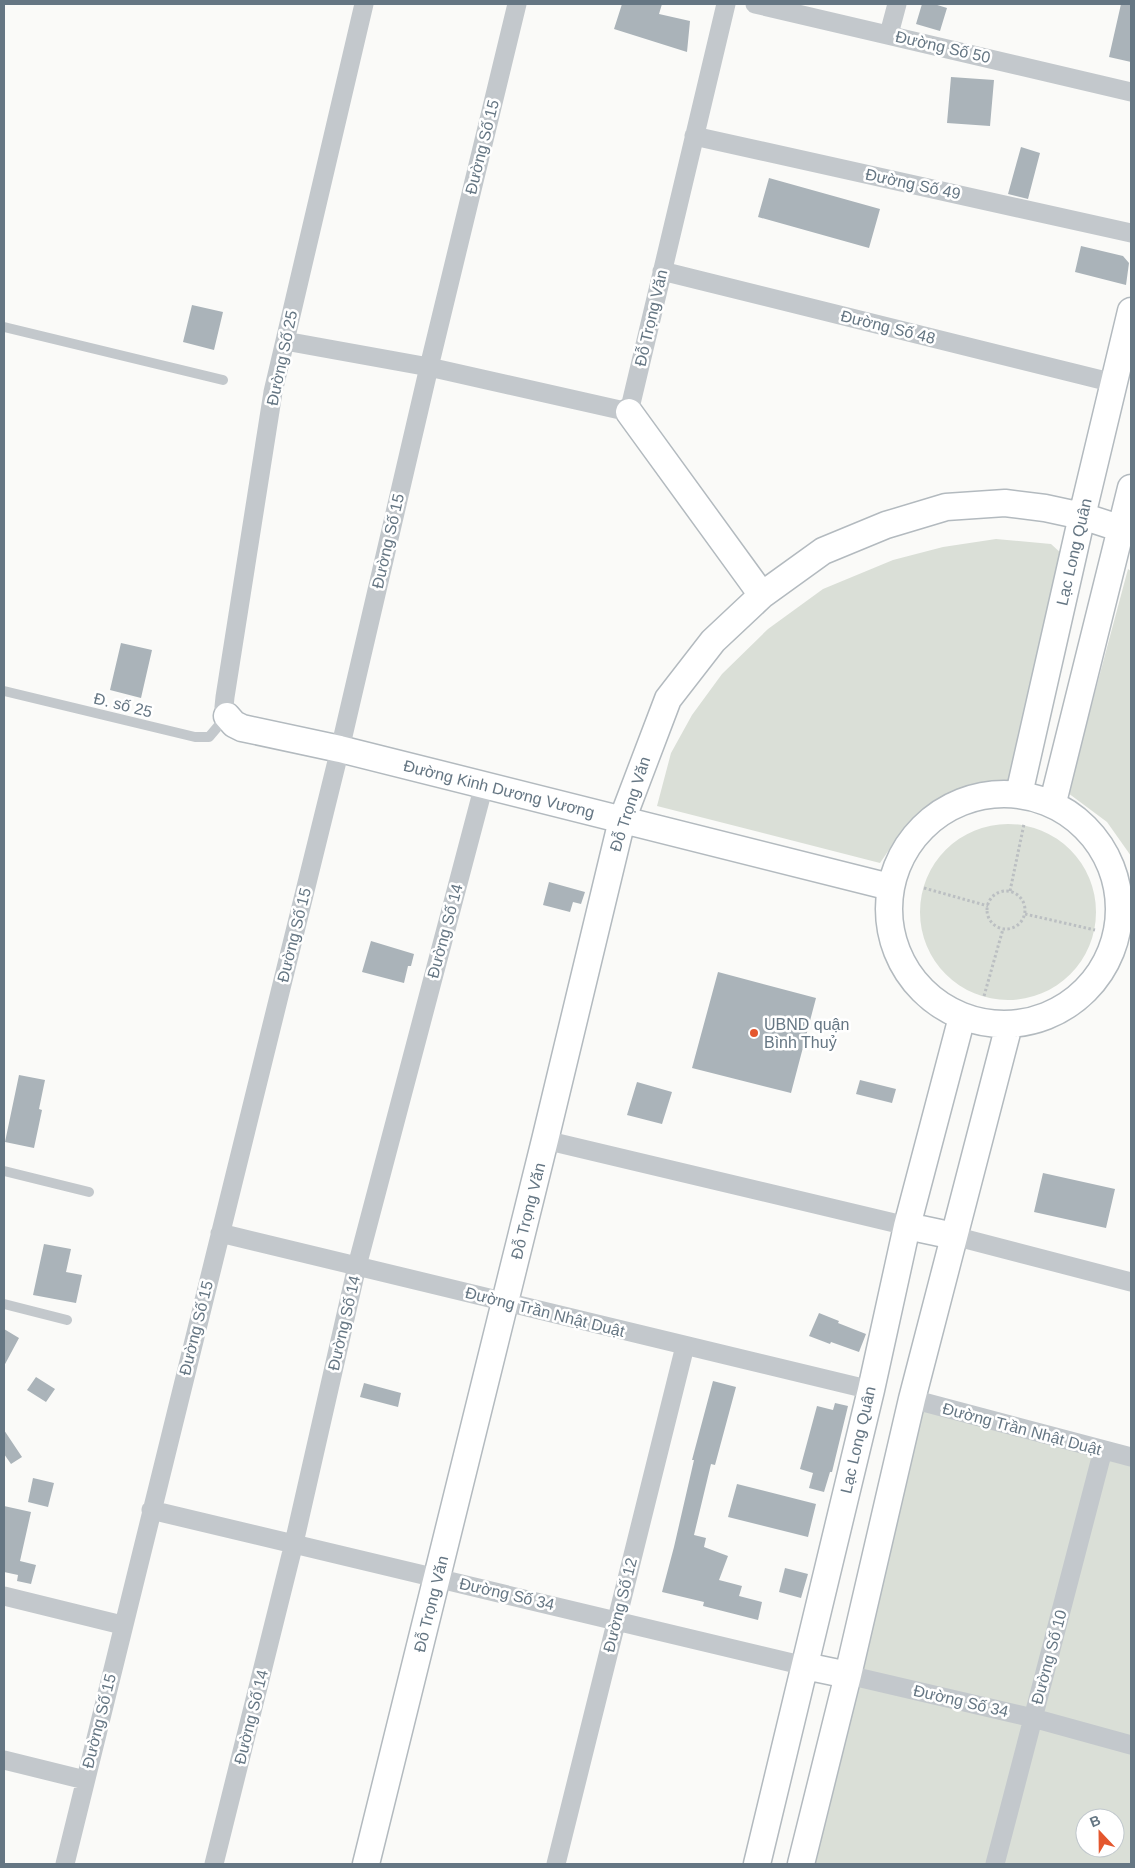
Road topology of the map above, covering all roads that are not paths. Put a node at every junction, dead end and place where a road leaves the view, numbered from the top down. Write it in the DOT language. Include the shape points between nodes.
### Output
graph roads {
  1 [pos="364,4"];
  2 [pos="517,4"];
  3 [pos="726,4"];
  4 [pos="755,4"];
  5 [pos="897,4"];
  6 [pos="889,34"];
  7 [pos="1131,92"];
  8 [pos="694,136"];
  9 [pos="1131,232"];
  10 [pos="662,271"];
  11 [pos="1131,311"];
  12 [pos="4,327"];
  13 [pos="285,341"];
  14 [pos="429,367"];
  15 [pos="224,380"];
  16 [pos="1114,383"];
  17 [pos="628,412"];
  18 [pos="1131,488"];
  19 [pos="1082,516"];
  20 [pos="1127,530"];
  21 [pos="762,595"];
  22 [pos="4,691"];
  23 [pos="227,716"];
  24 [pos="340,749"];
  25 [pos="484,785"];
  26 [pos="1019,794"];
  27 [pos="1053,802"];
  28 [pos="622,820"];
  29 [pos="890,887"];
  30 [pos="1114,938"];
  31 [pos="962,1017"];
  32 [pos="1009,1025"];
  33 [pos="545,1140"];
  34 [pos="4,1171"];
  35 [pos="89,1192"];
  36 [pos="907,1226"];
  37 [pos="220,1233"];
  38 [pos="954,1236"];
  39 [pos="358,1266"];
  40 [pos="1131,1282"];
  41 [pos="505,1302"];
  42 [pos="4,1304"];
  43 [pos="67,1320"];
  44 [pos="684,1346"];
  45 [pos="870,1390"];
  46 [pos="912,1399"];
  47 [pos="1103,1450"];
  48 [pos="1131,1457"];
  49 [pos="151,1510"];
  50 [pos="294,1543"];
  51 [pos="437,1578"];
  52 [pos="4,1596"];
  53 [pos="616,1620"];
  54 [pos="122,1625"];
  55 [pos="805,1666"];
  56 [pos="848,1675"];
  57 [pos="1033,1718"];
  58 [pos="1131,1744"];
  59 [pos="4,1760"];
  60 [pos="85,1780"];
  61 [pos="65,1864"];
  62 [pos="214,1864"];
  63 [pos="366,1864"];
  64 [pos="556,1864"];
  65 [pos="757,1864"];
  66 [pos="801,1864"];
  67 [pos="995,1864"];
  1 -- 13 [label="street, Đường Số 25"];
  2 -- 14 [label="street, Đường Số 15"];
  3 -- 8 [label="street, Đỗ Trọng Văn"];
  4 -- 6 [label="street, Đường Số 50"];
  5 -- 6 [label="street"];
  6 -- 7 [label="street, Đường Số 50"];
  8 -- 9 [label="street, Đường Số 49"];
  8 -- 10 [label="street, Đỗ Trọng Văn"];
  10 -- 16 [label="street, Đường Số 48"];
  10 -- 17 [label="street, Đỗ Trọng Văn"];
  11 -- 16 [label="main road, Lạc Long Quân"];
  12 -- 15 [label="lane"];
  13 -- 14 [label="street"];
  13 -- 23 [label="street, Đường Số 25" via="273,392 225,697"];
  14 -- 17 [label="street"];
  14 -- 24 [label="street, Đường Số 15"];
  16 -- 19 [label="main road, Lạc Long Quân"];
  17 -- 21 [label="main road"];
  18 -- 20 [label="main road"];
  19 -- 20 [label="main road, Đỗ Trọng Văn"];
  19 -- 21 [label="main road, Đỗ Trọng Văn" via="1005,503 946,507 886,525 824,551"];
  19 -- 26 [label="main road, Lạc Long Quân"];
  20 -- 27 [label="main road"];
  21 -- 28 [label="main road, Đỗ Trọng Văn" via="713,641 668,699"];
  22 -- 23 [label="lane, Đ. số 25" via="195,737 209,737"];
  23 -- 24 [label="main road, Đường Kinh Dương Vương" via="242,728"];
  24 -- 25 [label="main road, Đường Kinh Dương Vương"];
  24 -- 37 [label="street, Đường Số 15"];
  25 -- 28 [label="main road, Đường Kinh Dương Vương"];
  25 -- 39 [label="street, Đường Số 14"];
  26 -- 27 [label="main road"];
  26 -- 29 [label="main road" via="984,795 951,806 923,827 902,854"];
  27 -- 30 [label="main road" via="1075,815 1111,863 1120,901"];
  28 -- 29 [label="main road, Đường Kinh Dương Vương"];
  28 -- 33 [label="main road, Đỗ Trọng Văn"];
  29 -- 31 [label="main road" via="888,919 895,950 907,972 933,1001"];
  30 -- 32 [label="main road" via="1101,974 1076,1000 1044,1018"];
  31 -- 32 [label="main road" via="985,1024"];
  31 -- 36 [label="main road, Lạc Long Quân"];
  32 -- 38 [label="main road"];
  33 -- 36 [label="street"];
  33 -- 41 [label="main road, Đỗ Trọng Văn"];
  34 -- 35 [label="lane"];
  36 -- 38 [label="main road"];
  36 -- 45 [label="main road, Lạc Long Quân"];
  37 -- 39 [label="street, Đường Trần Nhật Duật"];
  37 -- 49 [label="street, Đường Số 15"];
  38 -- 40 [label="street"];
  38 -- 46 [label="main road"];
  39 -- 41 [label="street, Đường Trần Nhật Duật"];
  39 -- 50 [label="street, Đường Số 14"];
  41 -- 44 [label="street, Đường Trần Nhật Duật"];
  41 -- 51 [label="main road, Đỗ Trọng Văn"];
  42 -- 43 [label="lane"];
  44 -- 45 [label="street, Đường Trần Nhật Duật"];
  44 -- 53 [label="street, Đường Số 12"];
  45 -- 46 [label="main road"];
  45 -- 55 [label="main road, Lạc Long Quân"];
  46 -- 47 [label="street, Đường Trần Nhật Duật"];
  46 -- 56 [label="main road"];
  47 -- 48 [label="street, Đường Trần Nhật Duật"];
  47 -- 57 [label="street, Đường Số 10"];
  49 -- 50 [label="street, Đường Số 34"];
  49 -- 54 [label="street, Đường Số 15"];
  50 -- 51 [label="street, Đường Số 34"];
  50 -- 62 [label="street, Đường Số 14"];
  51 -- 53 [label="street, Đường Số 34"];
  51 -- 63 [label="main road, Đỗ Trọng Văn"];
  52 -- 54 [label="street"];
  53 -- 55 [label="street, Đường Số 34"];
  53 -- 64 [label="street, Đường Số 12"];
  54 -- 60 [label="street, Đường Số 15"];
  55 -- 56 [label="main road"];
  55 -- 65 [label="main road, Lạc Long Quân"];
  56 -- 57 [label="street, Đường Số 34"];
  56 -- 66 [label="main road"];
  57 -- 58 [label="street, Đường Số 34"];
  57 -- 67 [label="street, Đường Số 10"];
  59 -- 60 [label="street"];
  60 -- 61 [label="street, Đường Số 15"];
}
